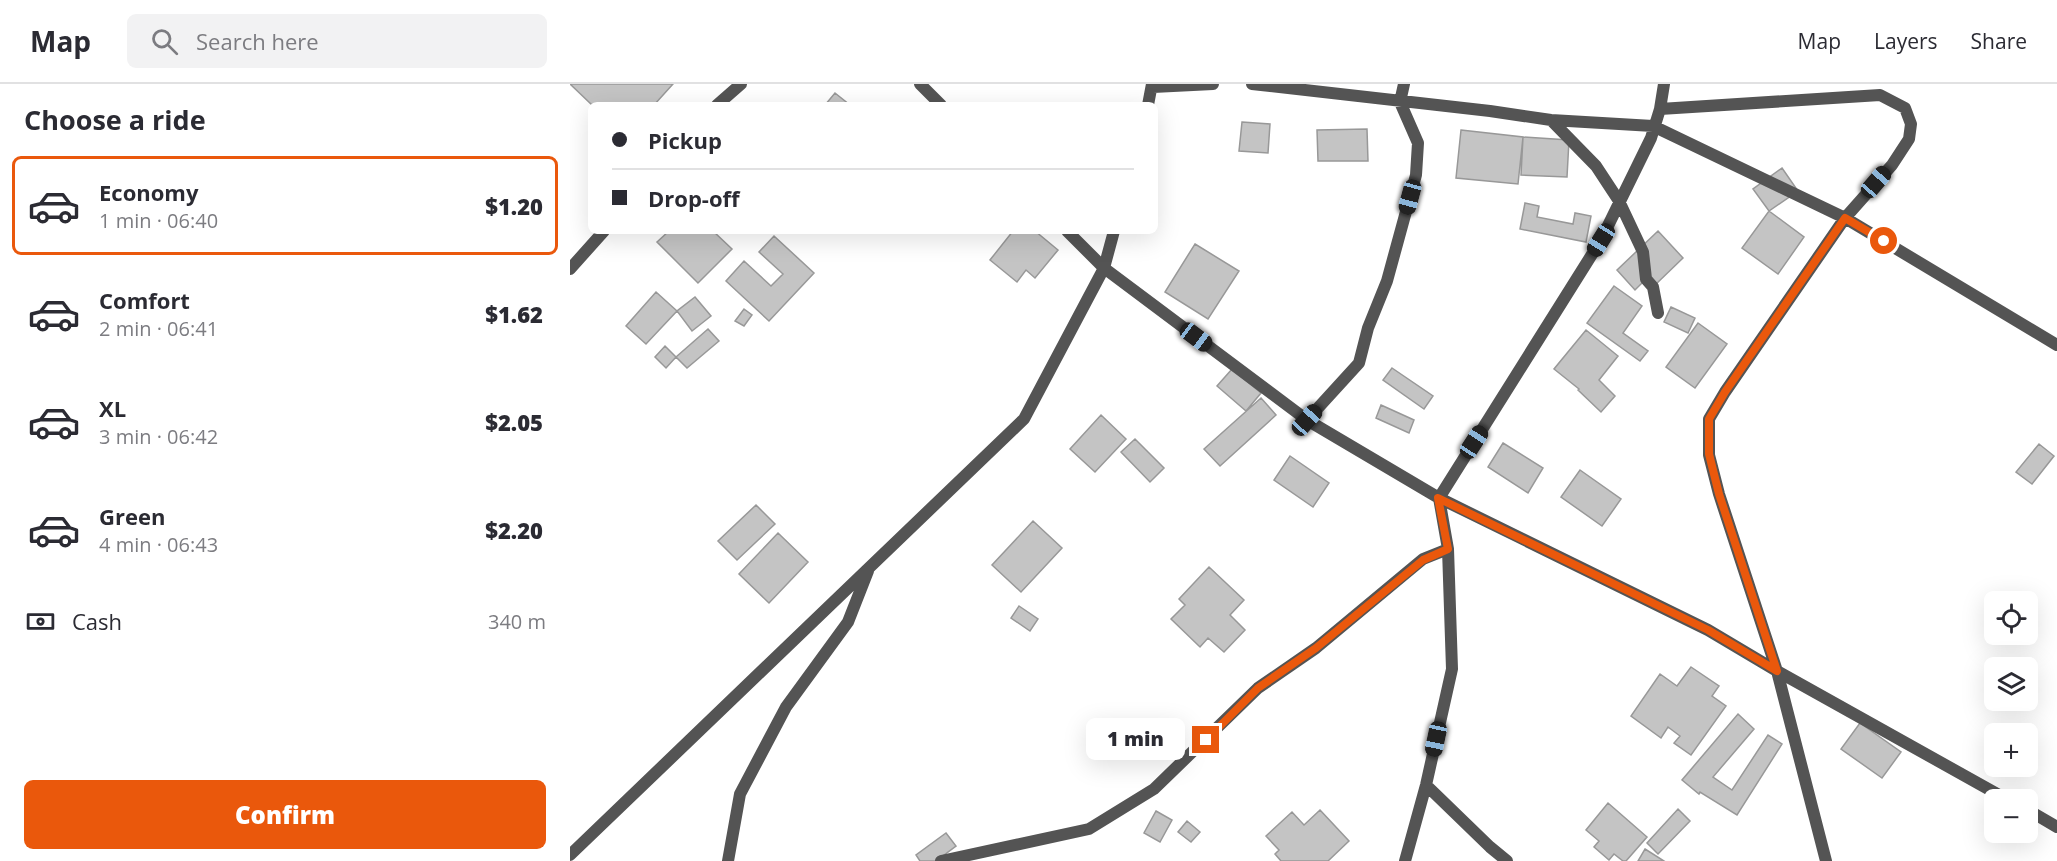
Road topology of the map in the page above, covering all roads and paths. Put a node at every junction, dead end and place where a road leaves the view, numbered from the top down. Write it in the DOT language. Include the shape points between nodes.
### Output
graph roads {
  1 [pos="741,84"];
  2 [pos="920,84"];
  3 [pos="1213,84"];
  4 [pos="1252,84"];
  5 [pos="1404,84"];
  6 [pos="1664,84"];
  7 [pos="1152,86"];
  8 [pos="720,102"];
  9 [pos="938,102"];
  10 [pos="1149,102"];
  11 [pos="1400,102"];
  12 [pos="1660,109"];
  13 [pos="1551,120"];
  14 [pos="1653,126"];
  15 [pos="1619,201"];
  16 [pos="1845,218"];
  17 [pos="601,234"];
  18 [pos="1070,234"];
  19 [pos="1113,234"];
  20 [pos="1104,268"];
  21 [pos="570,269"];
  22 [pos="1658,313"];
  23 [pos="2057,345"];
  24 [pos="1307,420"];
  25 [pos="1438,498"];
  26 [pos="1448,549"];
  27 [pos="869,567"];
  28 [pos="1777,671"];
  29 [pos="1426,785"];
  30 [pos="1988,789"];
  31 [pos="2038,816"];
  32 [pos="2057,827"];
  33 [pos="570,855"];
  34 [pos="728,861"];
  35 [pos="941,861"];
  36 [pos="1405,861"];
  37 [pos="1507,861"];
  38 [pos="1826,861"];
  1 -- 8 [label="street"];
  2 -- 9 [label="street"];
  3 -- 7 [label="street"];
  4 -- 11 [label="street"];
  5 -- 11 [label="street"];
  6 -- 12 [label="street"];
  7 -- 10 [label="street"];
  11 -- 13 [label="street"];
  11 -- 24 [label="street" via="1418,143 1416,175 1387,281 1359,363"];
  12 -- 14 [label="street"];
  12 -- 16 [label="street" via="1880,95 1905,108 1911,124 1909,139 1892,165"];
  13 -- 14 [label="street"];
  13 -- 15 [label="street" via="1596,166"];
  14 -- 15 [label="street" via="1651,138"];
  14 -- 16 [label="street"];
  15 -- 22 [label="street" via="1643,252 1646,279 1653,286"];
  15 -- 25 [label="street" via="1601,240"];
  16 -- 23 [label="street"];
  16 -- 28 [label="street" via="1709,419 1709,454 1719,494"];
  17 -- 21 [label="street"];
  18 -- 20 [label="street"];
  19 -- 20 [label="street"];
  20 -- 24 [label="street"];
  20 -- 27 [label="street" via="1024,419"];
  24 -- 25 [label="street"];
  25 -- 26 [label="street"];
  25 -- 28 [label="street" via="1708,630"];
  26 -- 29 [label="street" via="1452,669"];
  26 -- 35 [label="street" via="1423,560 1316,648 1258,688 1154,789 1098,824"];
  27 -- 33 [label="street"];
  27 -- 34 [label="street" via="848,622 786,707 740,794"];
  28 -- 30 [label="street"];
  28 -- 38 [label="street"];
  29 -- 36 [label="street"];
  29 -- 37 [label="street"];
  31 -- 32 [label="street"];
}
